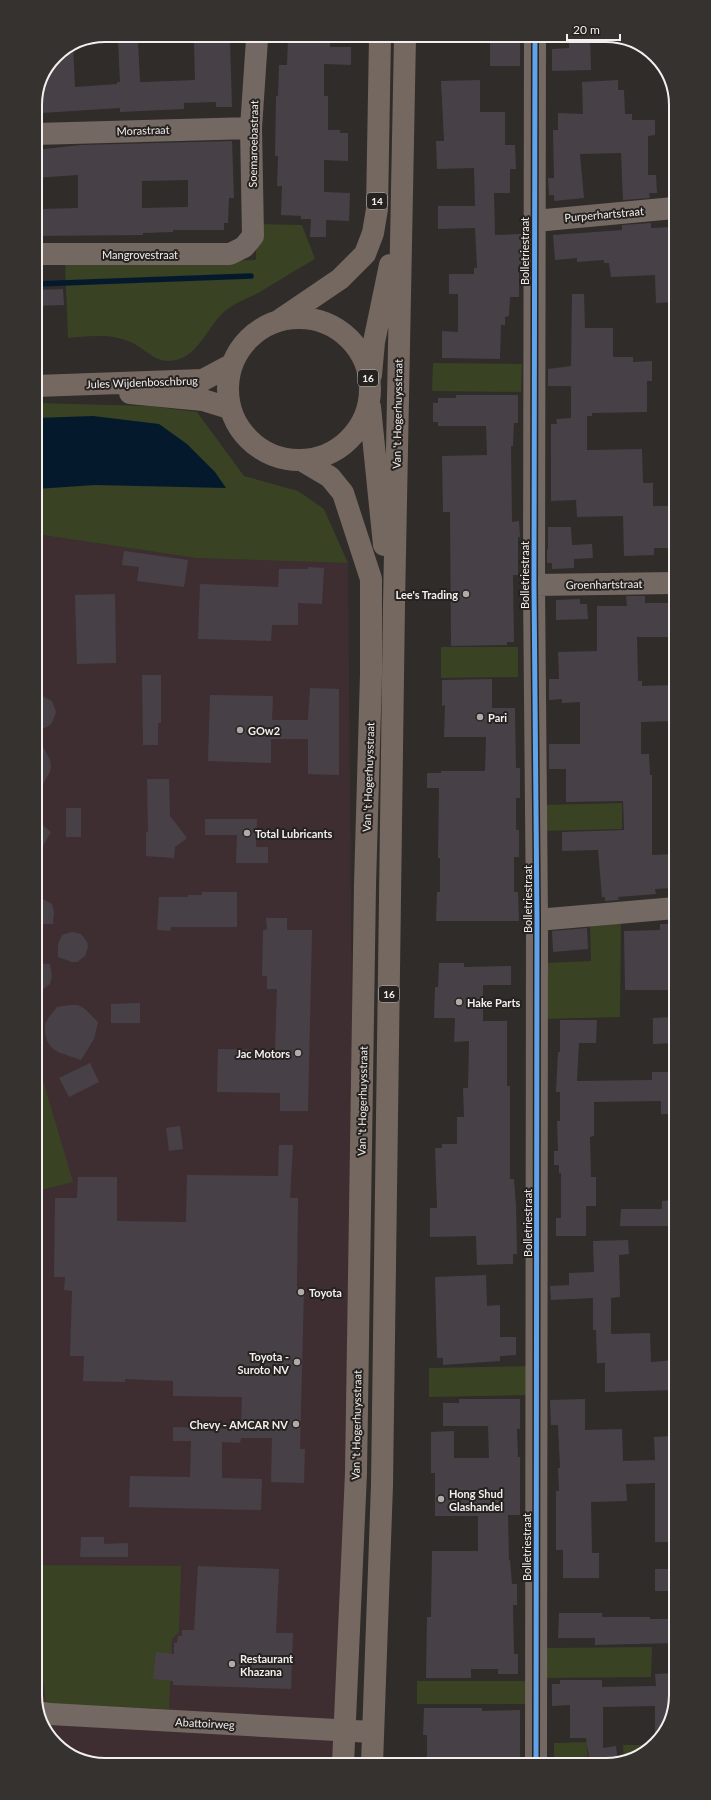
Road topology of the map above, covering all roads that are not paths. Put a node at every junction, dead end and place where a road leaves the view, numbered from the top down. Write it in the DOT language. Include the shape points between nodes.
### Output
graph roads {
  1 [pos="257,42"];
  2 [pos="380,42"];
  3 [pos="405,42"];
  4 [pos="535,42"];
  5 [pos="251,128"];
  6 [pos="42,134"];
  7 [pos="669,208"];
  8 [pos="534,221"];
  9 [pos="401,224"];
  10 [pos="244,247"];
  11 [pos="42,254"];
  12 [pos="280,320"];
  13 [pos="231,365"];
  14 [pos="42,386"];
  15 [pos="370,398"];
  16 [pos="229,408"];
  17 [pos="303,462"];
  18 [pos="669,583"];
  19 [pos="534,585"];
  20 [pos="394,604"];
  21 [pos="669,909"];
  22 [pos="537,920"];
  23 [pos="44,1713"];
  24 [pos="344,1731"];
  25 [pos="372,1732"];
  26 [pos="343,1758"];
  27 [pos="372,1758"];
  28 [pos="536,1758"];
  1 -- 5 [label="street, Soemaroebastraat"];
  2 -- 12 [label="main road, 14" via="377,209 373,233 365,254 340,279"];
  3 -- 9 [label="main road, Van 't Hogerhuysstraat / 14"];
  4 -- 8 [label="street, Bolletriestraat"];
  5 -- 6 [label="street, Morastraat"];
  5 -- 10 [label="street, Soemaroebastraat" via="253,236"];
  7 -- 8 [label="street, Purperhartstraat"];
  8 -- 19 [label="street, Bolletriestraat"];
  9 -- 15 [label="main road, Van 't Hogerhuysstraat / 14" via="374,342"];
  9 -- 20 [label="main road, Van 't Hogerhuysstraat / 16"];
  10 -- 11 [label="street, Mangrovestraat" via="230,254"];
  12 -- 13 [label="main road, 16" via="250,337"];
  12 -- 15 [label="main road, 16" via="302,318 323,322 342,332 357,348 367,367"];
  13 -- 14 [label="main road, Jules Wijdenboschbrug" via="203,380"];
  13 -- 16 [label="main road, 16" via="227,386"];
  14 -- 16 [label="main road, Jules Wijdenboschbrug" via="203,400"];
  15 -- 17 [label="main road" via="357,429 345,443 330,453"];
  15 -- 20 [label="main road, Van 't Hogerhuysstraat" via="382,533"];
  16 -- 17 [label="main road, 16" via="238,428 252,444 270,455"];
  17 -- 24 [label="main road, Van 't Hogerhuysstraat / 16" via="330,477 343,493 371,579 356,1465"];
  18 -- 19 [label="street, Groenhartstraat"];
  19 -- 22 [label="street, Bolletriestraat"];
  20 -- 25 [label="main road, Van 't Hogerhuysstraat / 16" via="382,1485"];
  21 -- 22 [label="street"];
  22 -- 28 [label="street, Bolletriestraat"];
  23 -- 24 [label="street, Abattoirweg"];
  24 -- 25 [label="street, Abattoirweg"];
  24 -- 26 [label="main road, Van 't Hogerhuysstraat / 16"];
  25 -- 27 [label="main road, Van 't Hogerhuysstraat / 16"];
}
